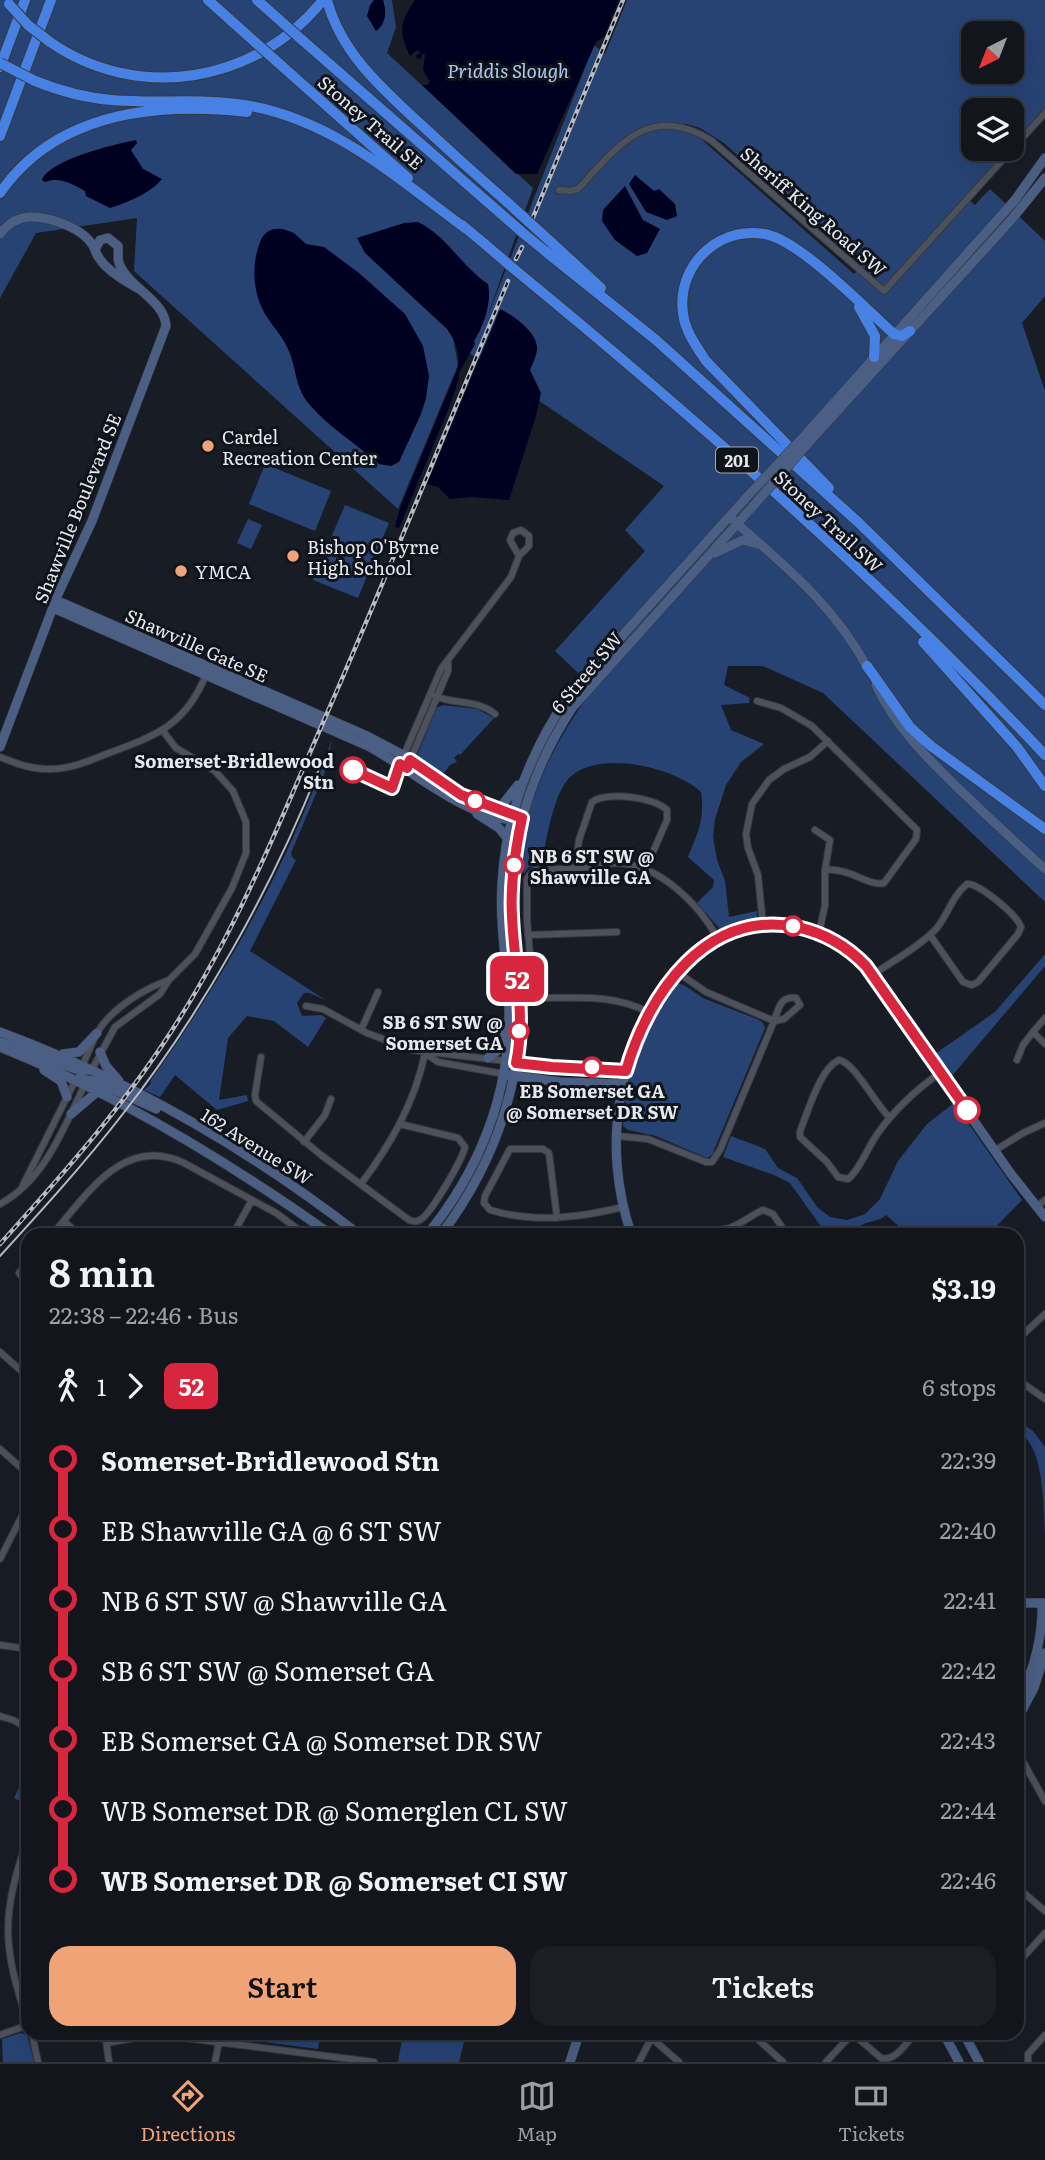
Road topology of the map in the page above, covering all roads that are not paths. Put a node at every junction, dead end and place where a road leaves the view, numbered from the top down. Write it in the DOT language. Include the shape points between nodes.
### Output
graph roads {
  1 [pos="25,0"];
  2 [pos="51,0"];
  3 [pos="208,0"];
  4 [pos="257,0"];
  5 [pos="8,2"];
  6 [pos="326,3"];
  7 [pos="0,65"];
  8 [pos="1045,113"];
  9 [pos="302,120"];
  10 [pos="0,136"];
  11 [pos="1045,158"];
  12 [pos="1045,177"];
  13 [pos="559,190"];
  14 [pos="0,192"];
  15 [pos="465,228"];
  16 [pos="0,234"];
  17 [pos="548,247"];
  18 [pos="95,250"];
  19 [pos="514,268"];
  20 [pos="139,289"];
  21 [pos="846,291"];
  22 [pos="910,331"];
  23 [pos="894,334"];
  24 [pos="874,357"];
  25 [pos="808,437"];
  26 [pos="733,520"];
  27 [pos="858,522"];
  28 [pos="771,554"];
  29 [pos="519,556"];
  30 [pos="702,562"];
  31 [pos="878,590"];
  32 [pos="54,604"];
  33 [pos="449,662"];
  34 [pos="867,666"];
  35 [pos="208,670"];
  36 [pos="429,694"];
  37 [pos="437,697"];
  38 [pos="757,701"];
  39 [pos="1045,705"];
  40 [pos="495,714"];
  41 [pos="163,731"];
  42 [pos="828,741"];
  43 [pos="0,747"];
  44 [pos="1045,755"];
  45 [pos="0,758"];
  46 [pos="405,762"];
  47 [pos="523,780"];
  48 [pos="1045,786"];
  49 [pos="454,801"];
  50 [pos="496,809"];
  51 [pos="515,818"];
  52 [pos="1045,829"];
  53 [pos="816,830"];
  54 [pos="507,838"];
  55 [pos="575,868"];
  56 [pos="1045,869"];
  57 [pos="645,870"];
  58 [pos="825,870"];
  59 [pos="763,925"];
  60 [pos="617,932"];
  61 [pos="819,933"];
  62 [pos="528,935"];
  63 [pos="930,935"];
  64 [pos="718,939"];
  65 [pos="677,972"];
  66 [pos="874,974"];
  67 [pos="169,980"];
  68 [pos="379,992"];
  69 [pos="306,1006"];
  70 [pos="650,1013"];
  71 [pos="1045,1018"];
  72 [pos="774,1021"];
  73 [pos="509,1024"];
  74 [pos="361,1030"];
  75 [pos="0,1032"];
  76 [pos="1033,1032"];
  77 [pos="97,1033"];
  78 [pos="0,1042"];
  79 [pos="1045,1044"];
  80 [pos="0,1047"];
  81 [pos="100,1052"];
  82 [pos="425,1053"];
  83 [pos="58,1054"];
  84 [pos="261,1057"];
  85 [pos="488,1058"];
  86 [pos="1017,1060"];
  87 [pos="36,1061"];
  88 [pos="506,1061"];
  89 [pos="516,1063"];
  90 [pos="85,1068"];
  91 [pos="626,1071"];
  92 [pos="941,1072"];
  93 [pos="509,1075"];
  94 [pos="528,1079"];
  95 [pos="83,1081"];
  96 [pos="623,1084"];
  97 [pos="127,1087"];
  98 [pos="98,1091"];
  99 [pos="67,1097"];
  100 [pos="331,1099"];
  101 [pos="509,1102"];
  102 [pos="71,1114"];
  103 [pos="890,1118"];
  104 [pos="187,1120"];
  105 [pos="1045,1123"];
  106 [pos="400,1124"];
  107 [pos="617,1136"];
  108 [pos="304,1142"];
  109 [pos="994,1151"];
  110 [pos="361,1184"];
  111 [pos="22,1187"];
  112 [pos="252,1200"];
  113 [pos="1045,1200"];
  114 [pos="0,1204"];
  115 [pos="623,1207"];
  116 [pos="1036,1207"];
  117 [pos="1045,1217"];
  118 [pos="557,1218"];
  119 [pos="64,1221"];
  120 [pos="58,1228"];
  121 [pos="71,1228"];
  122 [pos="236,1228"];
  123 [pos="296,1228"];
  124 [pos="321,1228"];
  125 [pos="350,1228"];
  126 [pos="432,1228"];
  127 [pos="445,1228"];
  128 [pos="630,1228"];
  129 [pos="727,1228"];
  130 [pos="783,1228"];
  131 [pos="1045,1314"];
  132 [pos="1024,1334"];
  133 [pos="0,1352"];
  134 [pos="21,1371"];
  135 [pos="1024,1384"];
  136 [pos="1045,1399"];
  137 [pos="0,1449"];
  138 [pos="21,1468"];
  139 [pos="21,1518"];
  140 [pos="0,1559"];
  141 [pos="1024,1603"];
  142 [pos="1044,1603"];
  143 [pos="0,1645"];
  144 [pos="21,1648"];
  145 [pos="1045,1653"];
  146 [pos="1024,1688"];
  147 [pos="1024,1707"];
  148 [pos="0,1718"];
  149 [pos="21,1726"];
  150 [pos="1024,1763"];
  151 [pos="1044,1798"];
  152 [pos="21,1853"];
  153 [pos="1024,1893"];
  154 [pos="1045,1911"];
  155 [pos="1045,1933"];
  156 [pos="1024,1956"];
  157 [pos="4,1965"];
  158 [pos="21,2007"];
  159 [pos="21,2027"];
  160 [pos="0,2035"];
  161 [pos="1045,2035"];
  162 [pos="33,2040"];
  163 [pos="106,2040"];
  164 [pos="123,2040"];
  165 [pos="202,2040"];
  166 [pos="577,2040"];
  167 [pos="647,2040"];
  168 [pos="654,2040"];
  169 [pos="758,2040"];
  170 [pos="847,2040"];
  171 [pos="859,2040"];
  172 [pos="909,2040"];
  173 [pos="947,2040"];
  174 [pos="967,2040"];
  175 [pos="219,2042"];
  176 [pos="107,2043"];
  177 [pos="294,2053"];
  178 [pos="356,2060"];
  179 [pos="38,2062"];
  180 [pos="109,2062"];
  181 [pos="215,2062"];
  182 [pos="292,2062"];
  183 [pos="374,2062"];
  184 [pos="570,2062"];
  185 [pos="639,2062"];
  186 [pos="679,2062"];
  187 [pos="783,2062"];
  188 [pos="827,2062"];
  189 [pos="959,2062"];
  190 [pos="979,2062"];
  191 [pos="1027,2062"];
  1 -- 7 [label="highway"];
  2 -- 10 [label="highway"];
  3 -- 15 [label="highway, Stoney Trail SE / 201, bridge"];
  4 -- 17 [label="highway, Stoney Trail SE, bridge" via="499,213"];
  5 -- 6 [label="highway, bridge" via="50,42 86,62 124,74 162,78 194,76 235,65 268,49"];
  6 -- 17 [label="highway, bridge" via="347,47 380,86 507,202"];
  7 -- 9 [label="highway, bridge" via="59,90 97,98 228,103"];
  8 -- 13 [label="street, Sheriff King Road SW" via="957,216 884,291 712,141 689,129 667,126 631,135 578,188"];
  9 -- 14 [label="highway" via="222,110 119,115 88,124 47,146"];
  9 -- 15 [label="highway" via="358,149"];
  11 -- 23 [label="main road, 6 Street SW" via="1015,200"];
  12 -- 22 [label="main road, 6 Street SW"];
  15 -- 19 [label="highway, Stoney Trail SE / 201, bridge"];
  16 -- 18 [label="main road" via="20,219 44,219 73,229"];
  17 -- 27 [label="highway, Stoney Trail SW / 201"];
  18 -- 20 [label="main road, Shawville Boulevard SE" via="120,277"];
  18 -- 20 [label="main road, Shawville Boulevard SE" via="104,238 114,241 118,262"];
  19 -- 31 [label="highway, Stoney Trail SW / 201" via="730,454"];
  20 -- 32 [label="main road, Shawville Boulevard SE" via="160,309 166,326 92,521"];
  21 -- 23 [label="highway"];
  21 -- 24 [label="highway" via="875,336"];
  21 -- 27 [label="highway" via="786,242 748,233 723,240 702,253 688,274 682,307 687,328 706,361"];
  22 -- 23 [label="highway"];
  22 -- 25 [label="main road, 6 Street SW"];
  23 -- 24 [label="main road, 6 Street SW"];
  24 -- 25 [label="main road, 6 Street SW"];
  25 -- 26 [label="main road, 6 Street SW, bridge"];
  26 -- 28 [label="main road"];
  26 -- 30 [label="main road, 6 Street SW"];
  26 -- 47 [label="main road, 6 Street SW" via="569,695 546,730"];
  27 -- 39 [label="highway, Stoney Trail SW / 201"];
  28 -- 30 [label="main road" via="743,540"];
  28 -- 34 [label="main road" via="834,615"];
  29 -- 33 [label="street" via="508,582"];
  30 -- 51 [label="main road, 6 Street SW" via="572,708"];
  31 -- 44 [label="highway, Stoney Trail SW / 201"];
  31 -- 48 [label="highway" via="1017,747"];
  32 -- 35 [label="main road, Shawville Gate SE"];
  32 -- 43 [label="main road, Shawville Boulevard SE"];
  33 -- 36 [label="street"];
  33 -- 37 [label="street"];
  34 -- 52 [label="highway" via="910,727"];
  34 -- 56 [label="main road" via="885,704 910,740"];
  35 -- 41 [label="street" via="188,708"];
  35 -- 46 [label="main road, Shawville Gate SE" via="323,722 375,740"];
  36 -- 37 [label="street"];
  36 -- 46 [label="street"];
  37 -- 40 [label="street" via="481,705"];
  37 -- 46 [label="street"];
  38 -- 42 [label="street" via="790,712"];
  41 -- 45 [label="street" via="61,768 36,768"];
  41 -- 67 [label="street" via="176,748 206,764 229,785 242,808 247,838 243,864 218,915 195,954"];
  42 -- 58 [label="street" via="918,833 884,884 848,871"];
  42 -- 59 [label="street" via="810,757 769,779 752,804 746,834 758,875"];
  46 -- 49 [label="main road"];
  46 -- 50 [label="main road" via="461,795"];
  47 -- 50 [label="main road"];
  47 -- 51 [label="main road, 6 Street SW"];
  49 -- 51 [label="main road"];
  49 -- 54 [label="main road" via="499,828"];
  50 -- 51 [label="main road"];
  51 -- 54 [label="main road, 6 Street SW"];
  51 -- 89 [label="main road, 6 Street SW" via="511,894 519,1005"];
  53 -- 58 [label="street" via="830,840"];
  54 -- 73 [label="main road, 6 Street SW" via="501,897"];
  55 -- 57 [label="street" via="618,863"];
  55 -- 57 [label="street" via="591,804 619,797 646,800 667,810"];
  55 -- 62 [label="street" via="535,870 527,876"];
  57 -- 64 [label="street" via="688,900"];
  58 -- 61 [label="street"];
  59 -- 61 [label="main road" via="788,925"];
  59 -- 64 [label="main road"];
  60 -- 62 [label="street"];
  61 -- 66 [label="main road" via="847,949"];
  62 -- 70 [label="street" via="533,990 538,996 615,1000"];
  63 -- 63 [label="street" via="964,886 972,883 1021,927 972,985 963,982"];
  63 -- 66 [label="street"];
  64 -- 65 [label="main road"];
  65 -- 70 [label="main road"];
  65 -- 72 [label="street" via="706,992"];
  66 -- 92 [label="main road"];
  67 -- 77 [label="street" via="124,1005"];
  67 -- 81 [label="street" via="160,994 115,1027"];
  68 -- 74 [label="street"];
  69 -- 74 [label="street" via="323,1009"];
  70 -- 91 [label="main road"];
  71 -- 76 [label="street"];
  72 -- 72 [label="street" via="798,1008 798,999 783,999"];
  72 -- 107 [label="street" via="715,1160 706,1162 642,1137"];
  73 -- 85 [label="main road" via="501,1044"];
  73 -- 88 [label="main road, 6 Street SW"];
  74 -- 82 [label="street"];
  75 -- 83 [label="main road"];
  76 -- 79 [label="street"];
  76 -- 86 [label="street"];
  77 -- 83 [label="main road" via="76,1054"];
  77 -- 90 [label="street"];
  78 -- 90 [label="main road"];
  80 -- 87 [label="main road"];
  81 -- 90 [label="street"];
  81 -- 97 [label="main road" via="106,1066"];
  82 -- 85 [label="street"];
  82 -- 93 [label="street" via="438,1062"];
  82 -- 106 [label="street"];
  83 -- 90 [label="main road"];
  84 -- 108 [label="street" via="255,1099"];
  85 -- 88 [label="street"];
  87 -- 95 [label="main road"];
  87 -- 99 [label="main road" via="61,1082"];
  88 -- 89 [label="main road"];
  88 -- 93 [label="main road, 6 Street SW"];
  89 -- 91 [label="main road"];
  89 -- 93 [label="main road, 6 Street SW"];
  90 -- 95 [label="street"];
  90 -- 95 [label="street"];
  90 -- 97 [label="main road, 162 Avenue SW"];
  91 -- 96 [label="main road"];
  92 -- 103 [label="street"];
  92 -- 109 [label="main road"];
  93 -- 94 [label="main road"];
  93 -- 101 [label="main road, 6 Street SW"];
  93 -- 126 [label="main road, 6 Street SW" via="473,1166"];
  94 -- 96 [label="main road"];
  94 -- 101 [label="main road"];
  95 -- 98 [label="main road, 162 Avenue SW"];
  95 -- 99 [label="street"];
  95 -- 102 [label="street"];
  95 -- 104 [label="main road"];
  96 -- 107 [label="main road"];
  97 -- 104 [label="main road, 162 Avenue SW"];
  98 -- 102 [label="main road"];
  98 -- 124 [label="main road, 162 Avenue SW" via="202,1148"];
  99 -- 111 [label="street"];
  100 -- 108 [label="street"];
  101 -- 127 [label="main road, 6 Street SW" via="478,1180"];
  102 -- 111 [label="street" via="39,1171"];
  103 -- 103 [label="street" via="848,1179 838,1177 800,1137 822,1077 839,1060 848,1063"];
  104 -- 125 [label="main road, 162 Avenue SW"];
  105 -- 109 [label="street"];
  106 -- 110 [label="street"];
  106 -- 110 [label="street" via="464,1143 437,1199 422,1219 412,1221"];
  107 -- 115 [label="main road"];
  108 -- 110 [label="street"];
  109 -- 116 [label="main road"];
  111 -- 114 [label="street"];
  112 -- 119 [label="street" via="177,1160 143,1157 108,1172"];
  112 -- 122 [label="street"];
  112 -- 123 [label="street"];
  113 -- 116 [label="street"];
  115 -- 118 [label="street"];
  115 -- 128 [label="main road"];
  116 -- 117 [label="main road"];
  118 -- 118 [label="street" via="510,1214 485,1206 485,1196 510,1149 549,1153"];
  119 -- 120 [label="street"];
  119 -- 121 [label="street"];
  129 -- 130 [label="street" via="763,1210 773,1214"];
  131 -- 132 [label="street"];
  133 -- 134 [label="street"];
  135 -- 136 [label="street"];
  137 -- 138 [label="street"];
  139 -- 140 [label="street"];
  141 -- 142 [label="main road"];
  142 -- 146 [label="main road" via="1036,1658"];
  143 -- 144 [label="street"];
  145 -- 147 [label="main road"];
  148 -- 149 [label="street"];
  150 -- 151 [label="street"];
  152 -- 157 [label="street" via="6,1898"];
  153 -- 154 [label="street"];
  155 -- 156 [label="street"];
  157 -- 158 [label="street"];
  159 -- 160 [label="street"];
  161 -- 191 [label="street" via="1028,2054"];
  162 -- 179 [label="street"];
  163 -- 176 [label="street"];
  164 -- 176 [label="street"];
  165 -- 175 [label="street"];
  166 -- 184 [label="main road"];
  167 -- 185 [label="street"];
  168 -- 186 [label="street"];
  169 -- 187 [label="street"];
  170 -- 188 [label="street"];
  171 -- 172 [label="street" via="886,2060"];
  173 -- 189 [label="main road"];
  174 -- 190 [label="main road"];
  175 -- 177 [label="street"];
  175 -- 181 [label="street"];
  176 -- 180 [label="street"];
  177 -- 178 [label="street"];
  177 -- 182 [label="street"];
  178 -- 183 [label="street"];
}
